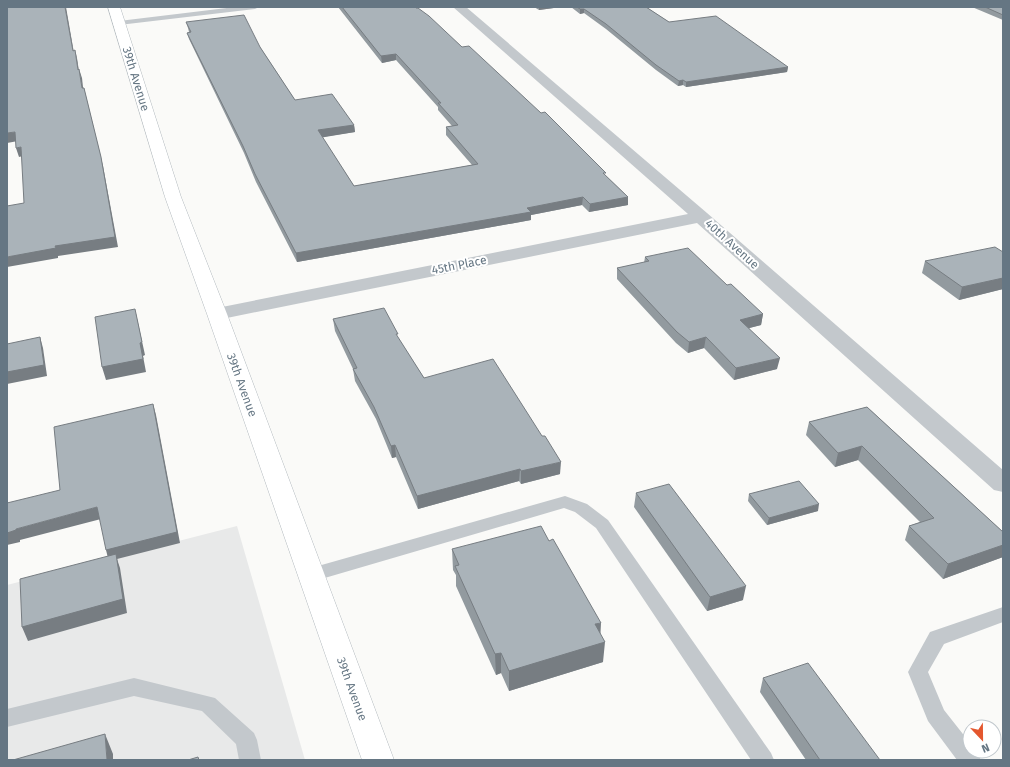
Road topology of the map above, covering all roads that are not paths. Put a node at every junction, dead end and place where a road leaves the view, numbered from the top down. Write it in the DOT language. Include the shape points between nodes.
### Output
graph roads {
  1 [pos="255,7"];
  2 [pos="459,7"];
  3 [pos="116,15"];
  4 [pos="701,217"];
  5 [pos="217,314"];
  6 [pos="1003,484"];
  7 [pos="311,575"];
  8 [pos="1003,614"];
  9 [pos="7,718"];
  10 [pos="250,760"];
  11 [pos="378,760"];
  12 [pos="763,760"];
  13 [pos="970,760"];
  1 -- 3 [label="lane"];
  2 -- 4 [label="street, 40th Avenue"];
  3 -- 5 [label="main road, 39th Avenue" via="173,197"];
  4 -- 5 [label="street, 45th Place"];
  4 -- 6 [label="street, 40th Avenue"];
  5 -- 7 [label="main road, 39th Avenue"];
  7 -- 11 [label="main road, 39th Avenue"];
  7 -- 12 [label="lane" via="565,502 581,508 602,524"];
  8 -- 13 [label="lane" via="937,638 918,672 935,715"];
  9 -- 10 [label="lane" via="134,687 208,704 246,740"];
}
